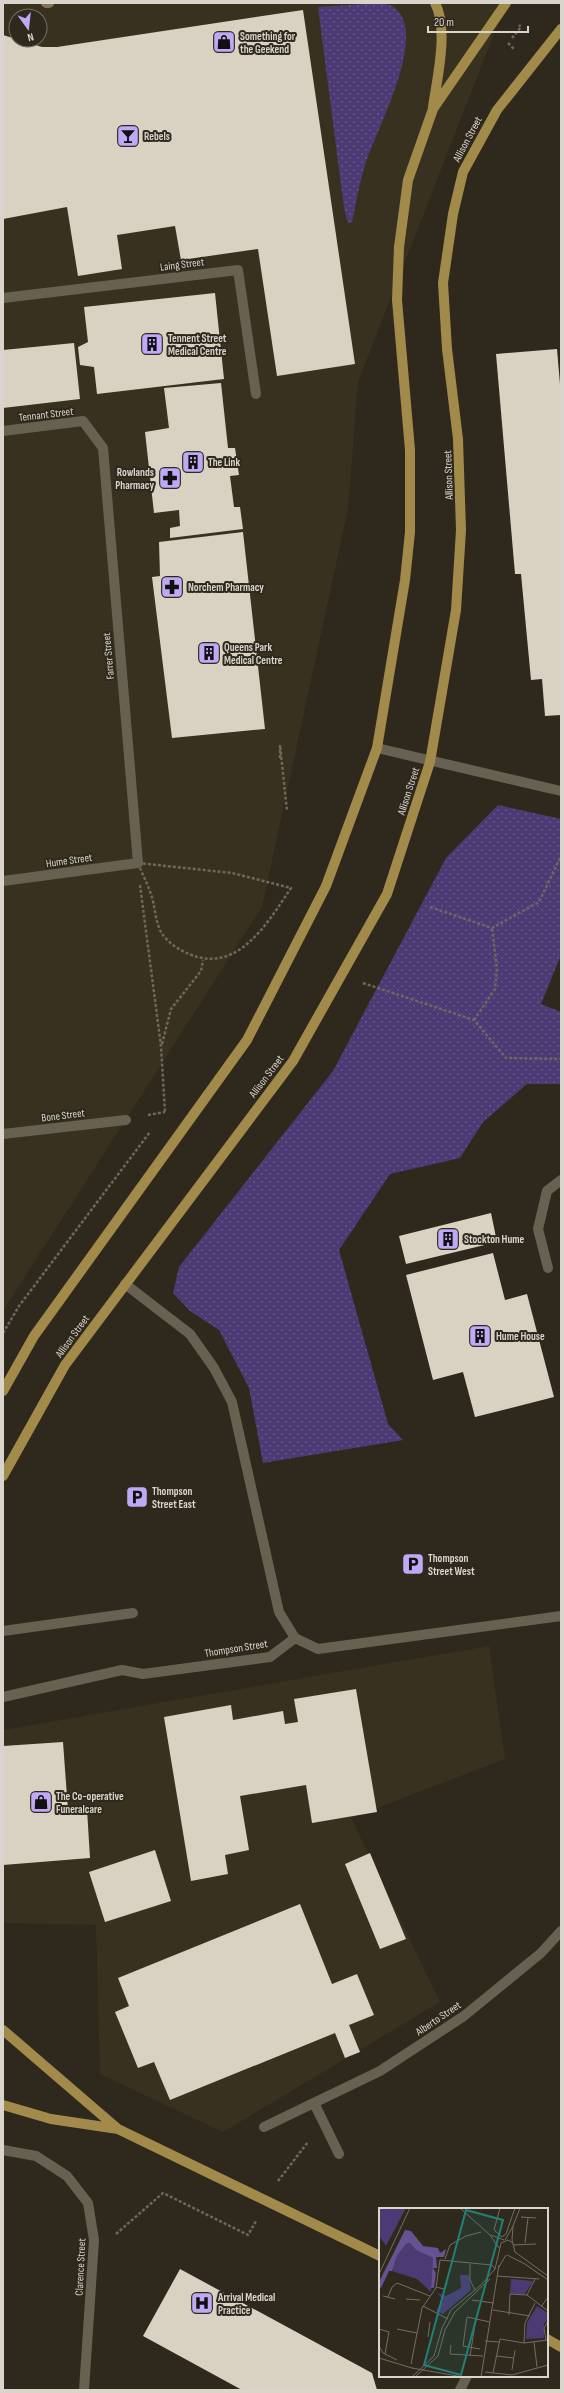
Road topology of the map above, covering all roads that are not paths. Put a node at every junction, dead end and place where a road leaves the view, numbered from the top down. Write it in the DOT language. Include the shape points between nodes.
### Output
graph roads {
  1 [pos="46,3"];
  2 [pos="49,3"];
  3 [pos="435,3"];
  4 [pos="503,7"];
  5 [pos="561,29"];
  6 [pos="433,109"];
  7 [pos="3,298"];
  8 [pos="256,394"];
  9 [pos="3,431"];
  10 [pos="103,448"];
  11 [pos="377,748"];
  12 [pos="430,762"];
  13 [pos="561,791"];
  14 [pos="138,863"];
  15 [pos="3,881"];
  16 [pos="126,1120"];
  17 [pos="3,1134"];
  18 [pos="561,1180"];
  19 [pos="548,1268"];
  20 [pos="125,1284"];
  21 [pos="3,1391"];
  22 [pos="3,1476"];
  23 [pos="133,1613"];
  24 [pos="561,1616"];
  25 [pos="3,1630"];
  26 [pos="295,1638"];
  27 [pos="3,1697"];
  28 [pos="561,1931"];
  29 [pos="3,2030"];
  30 [pos="314,2103"];
  31 [pos="3,2105"];
  32 [pos="264,2128"];
  33 [pos="118,2129"];
  34 [pos="3,2150"];
  35 [pos="339,2154"];
  36 [pos="379,2256"];
  37 [pos="548,2340"];
  38 [pos="561,2347"];
  39 [pos="466,2377"];
  40 [pos="84,2390"];
  41 [pos="460,2390"];
  1 -- 2 [label="street"];
  3 -- 6 [label="main road" via="441,25 441,48"];
  4 -- 6 [label="main road"];
  5 -- 12 [label="main road, Allison Street" via="497,110 463,172 453,214 443,283 447,349 458,439 462,530 456,610"];
  6 -- 11 [label="main road" via="408,180 399,247 397,300 410,450 410,532 405,580"];
  7 -- 8 [label="street, Laing Street" via="238,270"];
  9 -- 10 [label="street, Tennant Street" via="83,421"];
  10 -- 14 [label="street, Farrer Street"];
  11 -- 12 [label="street"];
  11 -- 21 [label="main road" via="326,886 247,1040 34,1336"];
  12 -- 13 [label="street"];
  12 -- 20 [label="main road, Allison Street" via="387,894 293,1060"];
  14 -- 15 [label="street, Hume Street"];
  16 -- 17 [label="street, Bone Street"];
  18 -- 19 [label="street" via="547,1191 538,1229"];
  20 -- 22 [label="main road, Allison Street" via="66,1365"];
  20 -- 26 [label="street" via="190,1334 214,1368 232,1402 279,1612"];
  23 -- 25 [label="street"];
  24 -- 26 [label="street" via="318,1649"];
  26 -- 27 [label="street, Thompson Street" via="270,1657 144,1674 122,1670"];
  28 -- 30 [label="street, Alberto Street" via="541,1953 464,2016 380,2071"];
  29 -- 33 [label="main road"];
  30 -- 32 [label="street, Alberto Street"];
  30 -- 35 [label="street"];
  31 -- 33 [label="main road" via="51,2119"];
  33 -- 36 [label="main road"];
  34 -- 40 [label="street, Clarence Street" via="36,2156 67,2176 88,2203 94,2240"];
  37 -- 38 [label="main road"];
  39 -- 41 [label="street"];
}
